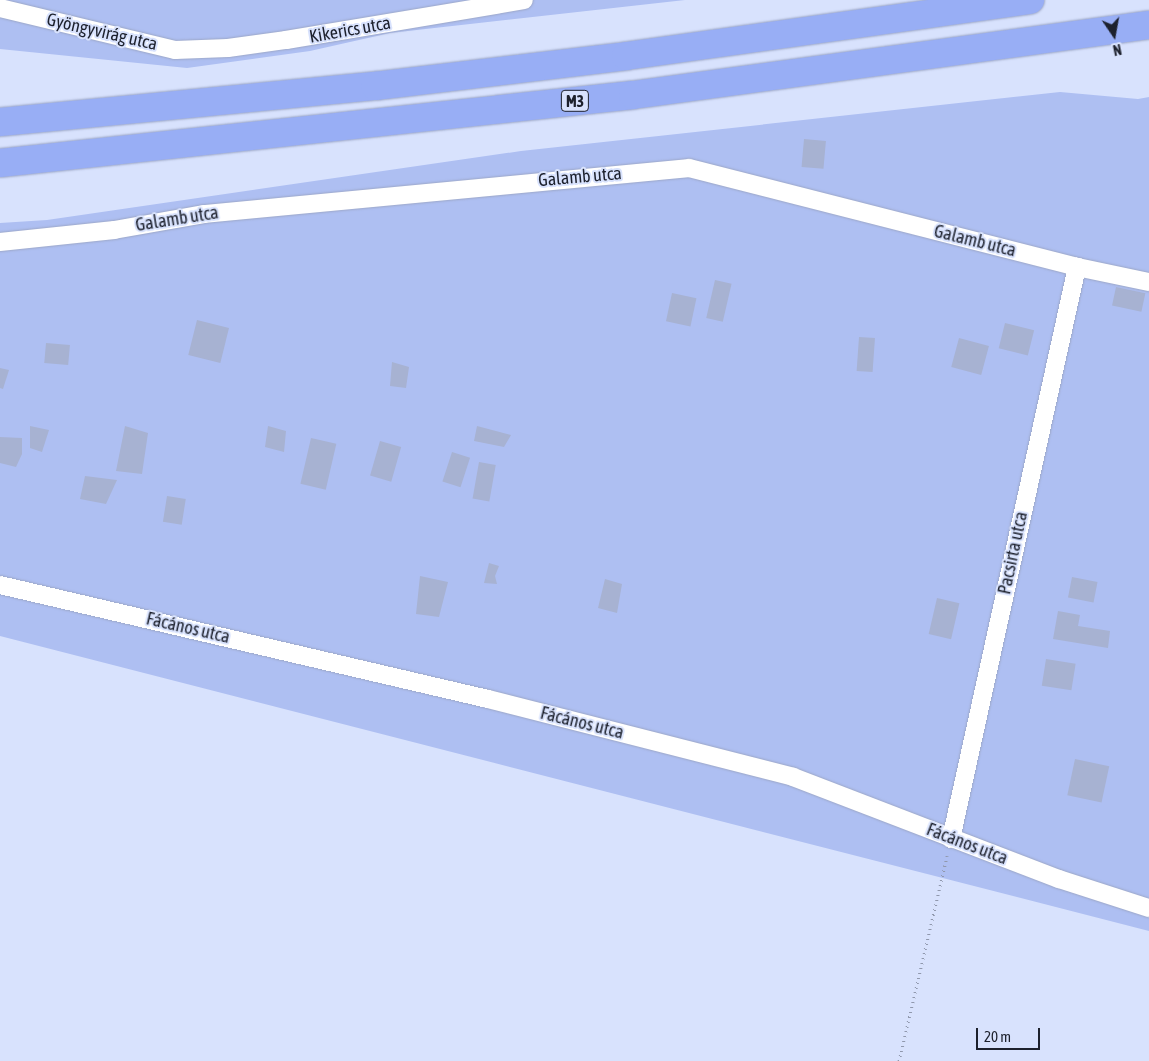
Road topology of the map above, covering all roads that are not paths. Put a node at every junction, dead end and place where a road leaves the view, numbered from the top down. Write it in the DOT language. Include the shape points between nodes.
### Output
graph roads {
  1 [pos="524,0"];
  2 [pos="1030,0"];
  3 [pos="0,8"];
  4 [pos="1149,25"];
  5 [pos="175,50"];
  6 [pos="0,122"];
  7 [pos="0,163"];
  8 [pos="0,242"];
  9 [pos="1077,267"];
  10 [pos="1149,282"];
  11 [pos="0,585"];
  12 [pos="951,839"];
  13 [pos="1149,908"];
  1 -- 5 [label="street, Kikerics utca" via="286,40 228,48"];
  2 -- 6 [label="highway, M3" via="626,56 395,83"];
  3 -- 5 [label="street, Gyöngyvirág utca"];
  4 -- 7 [label="highway, M3" via="633,95"];
  8 -- 9 [label="street, Galamb utca" via="114,230 204,214 689,168"];
  9 -- 10 [label="street, Galamb utca"];
  9 -- 12 [label="street, Pacsirta utca"];
  11 -- 12 [label="street, Fácános utca" via="488,699 793,776"];
  12 -- 13 [label="street, Fácános utca"];
}
